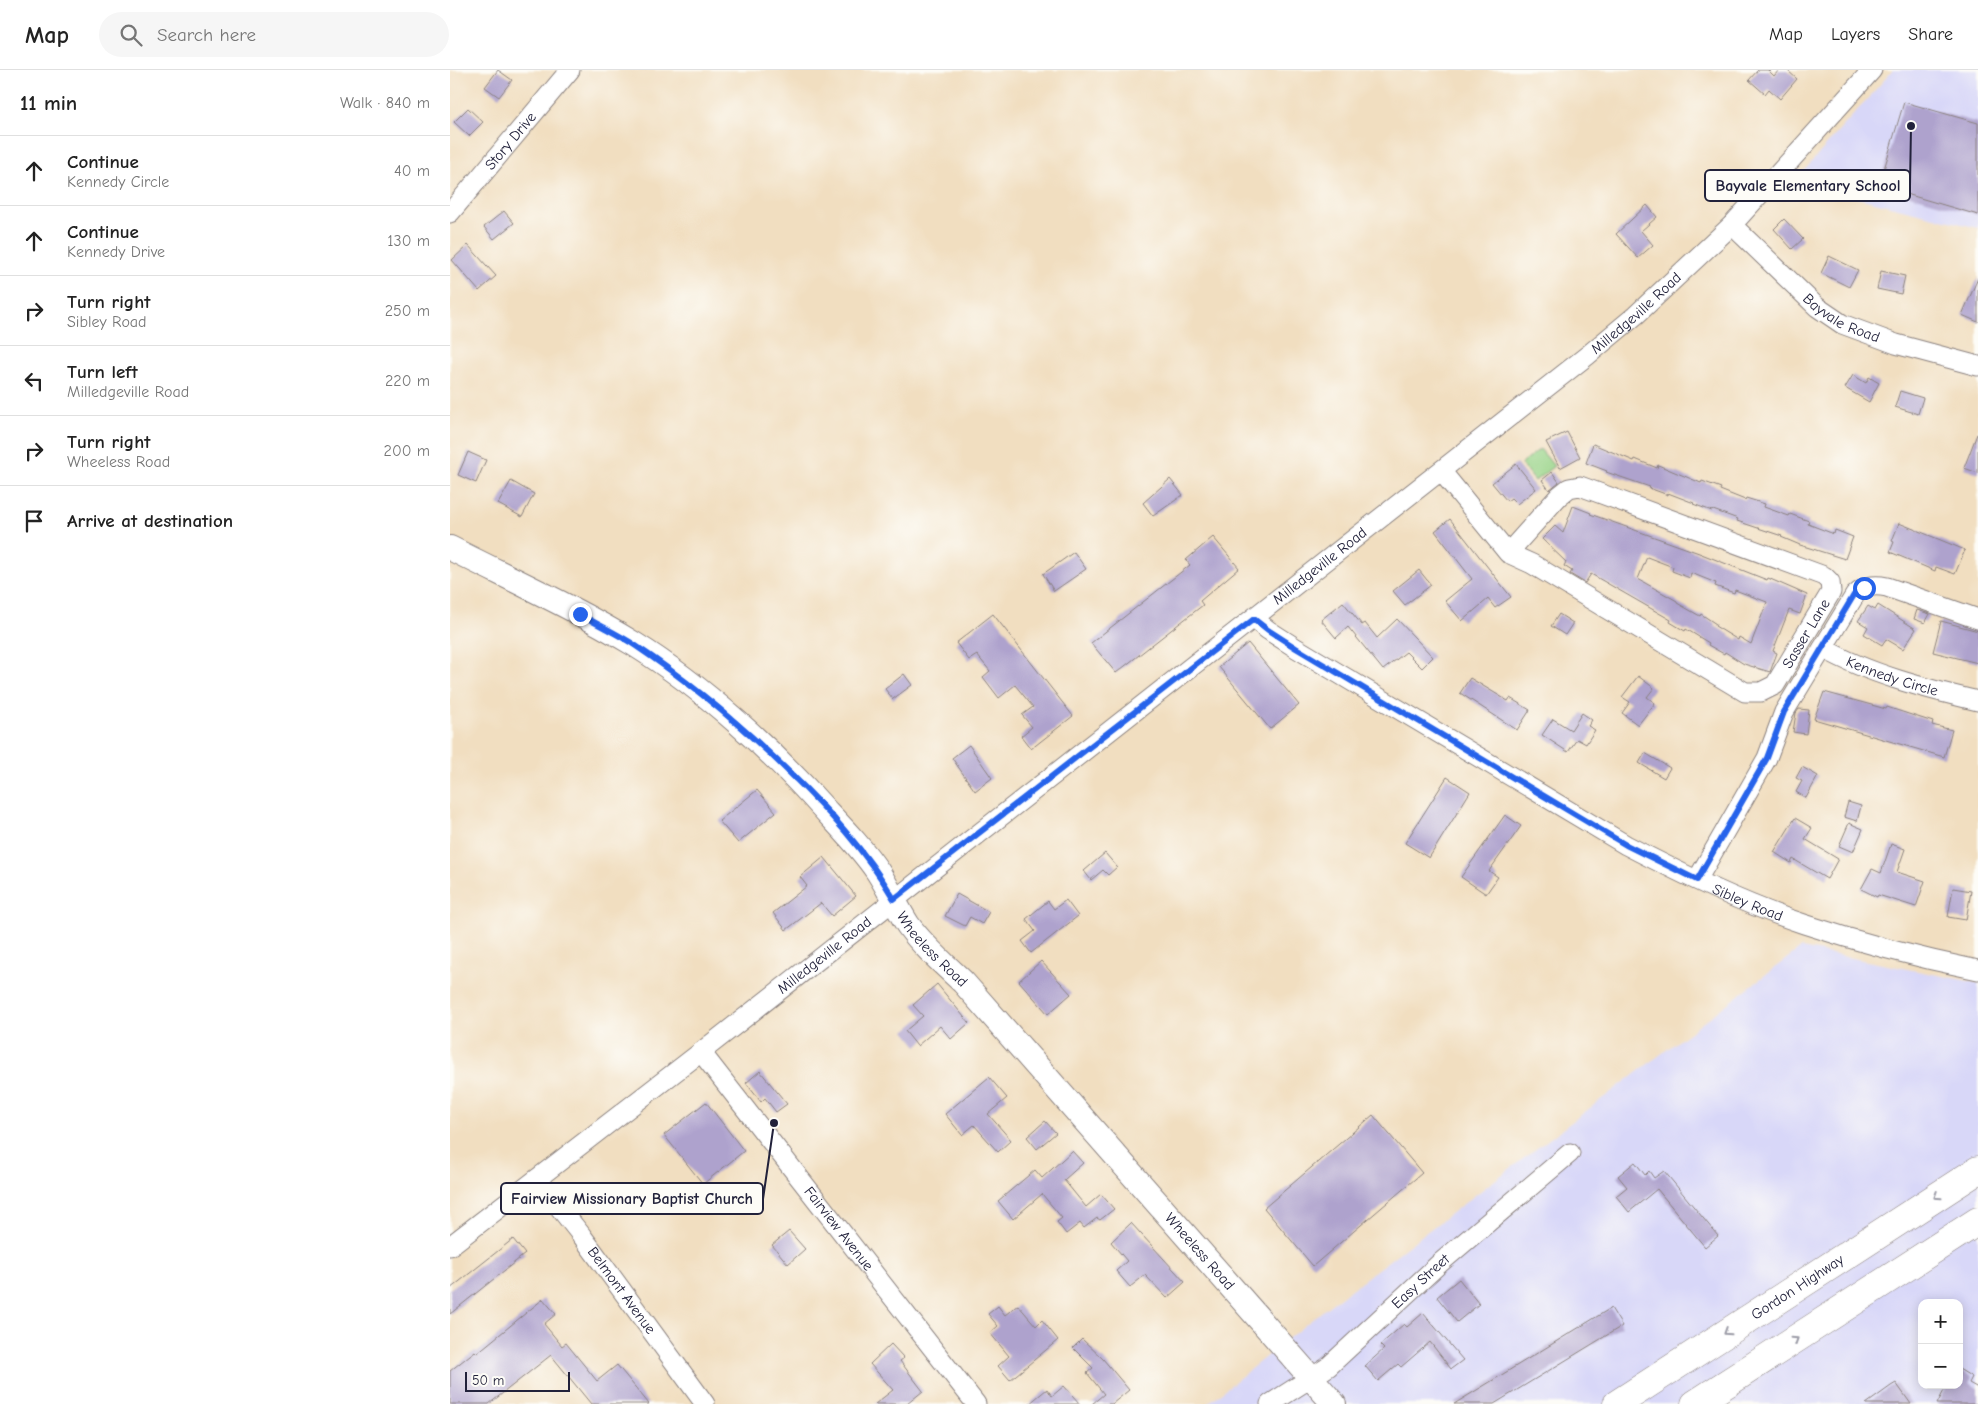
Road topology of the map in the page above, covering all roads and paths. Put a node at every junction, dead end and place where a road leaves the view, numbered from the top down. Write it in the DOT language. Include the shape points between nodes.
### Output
graph roads {
  1 [pos="570,70"];
  2 [pos="1872,70"];
  3 [pos="450,213"];
  4 [pos="1732,225"];
  5 [pos="1978,366"];
  6 [pos="1442,472"];
  7 [pos="450,548"];
  8 [pos="1508,553"];
  9 [pos="1254,619"];
  10 [pos="1978,619"];
  11 [pos="1823,648"];
  12 [pos="1978,701"];
  13 [pos="1697,880"];
  14 [pos="894,899"];
  15 [pos="1978,970"];
  16 [pos="701,1052"];
  17 [pos="1570,1153"];
  18 [pos="1978,1170"];
  19 [pos="537,1179"];
  20 [pos="1978,1221"];
  21 [pos="450,1246"];
  22 [pos="1311,1378"];
  23 [pos="1710,1400"];
  24 [pos="705,1404"];
  25 [pos="976,1404"];
  26 [pos="1270,1404"];
  27 [pos="1334,1404"];
  28 [pos="1617,1404"];
  1 -- 3 [label="street, Story Drive"];
  2 -- 4 [label="street, Milledgeville Road"];
  4 -- 5 [label="street, Bayvale Road" via="1817,307 1842,324 1896,344"];
  4 -- 6 [label="street, Milledgeville Road" via="1636,315"];
  6 -- 8 [label="street, Sasser Lane"];
  6 -- 9 [label="street, Milledgeville Road"];
  7 -- 14 [label="main road, Wheeless Road" via="580,614 634,645 696,689 798,781 878,871"];
  8 -- 8 [label="street, Sasser Lane" via="1532,564 1745,692 1761,692 1775,685 1831,592 1830,582 1824,576 1580,486 1569,488 1559,496"];
  9 -- 13 [label="street, Sibley Road" via="1296,648 1626,845"];
  9 -- 14 [label="street, Milledgeville Road"];
  10 -- 11 [label="street" via="1887,586 1873,585 1854,595"];
  11 -- 12 [label="street, Kennedy Circle" via="1841,659"];
  11 -- 13 [label="street" via="1784,712 1767,758"];
  13 -- 15 [label="street, Sibley Road" via="1804,924 1866,943"];
  14 -- 16 [label="street, Milledgeville Road"];
  14 -- 22 [label="main road, Wheeless Road" via="909,925 937,958 963,982"];
  16 -- 19 [label="street, Milledgeville Road"];
  16 -- 25 [label="street, Fairview Avenue"];
  17 -- 22 [label="street, Easy Street" via="1440,1264 1328,1367"];
  18 -- 28 [label="highway, Gordon Highway, one-way"];
  19 -- 21 [label="street, Milledgeville Road"];
  19 -- 24 [label="street, Belmont Avenue"];
  23 -- 20 [label="highway, one-way"];
  22 -- 26 [label="street, Easy Street"];
  22 -- 27 [label="main road, Wheeless Road"];
}
